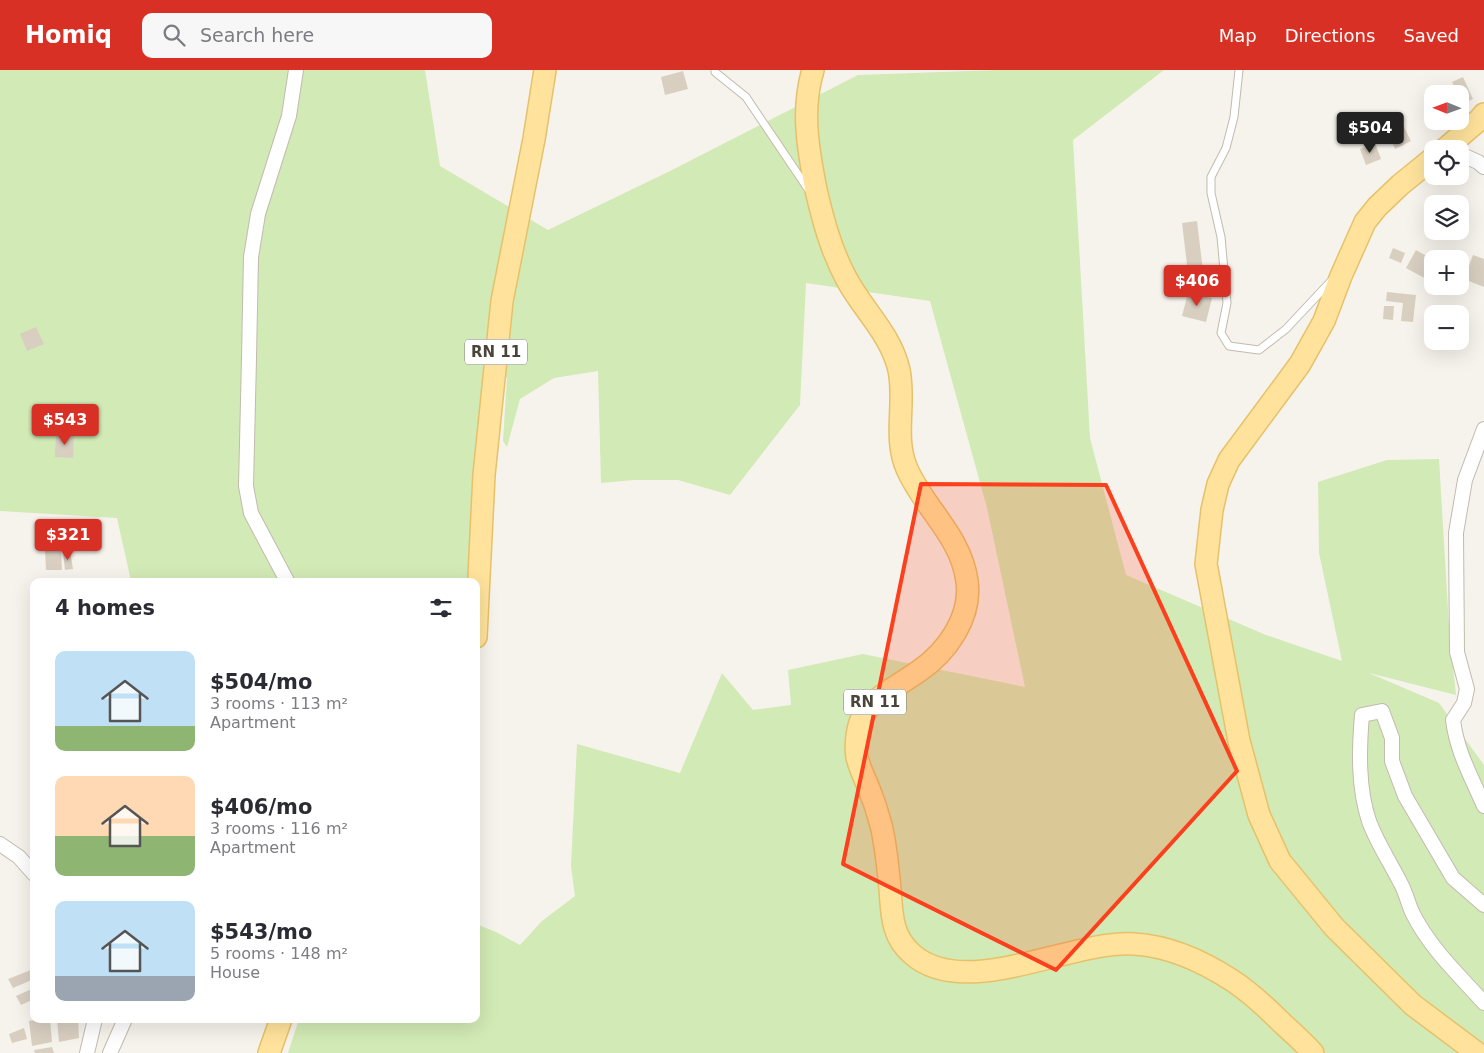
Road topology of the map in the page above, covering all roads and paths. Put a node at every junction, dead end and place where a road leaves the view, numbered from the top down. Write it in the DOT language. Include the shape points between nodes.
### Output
graph roads {
  1 [pos="296,70"];
  2 [pos="545,70"];
  3 [pos="715,70"];
  4 [pos="813,70"];
  5 [pos="1239,70"];
  6 [pos="1484,114"];
  7 [pos="1458,140"];
  8 [pos="1469,160"];
  9 [pos="1482,164"];
  10 [pos="1424,168"];
  11 [pos="820,208"];
  12 [pos="1346,264"];
  13 [pos="1484,428"];
  14 [pos="285,578"];
  15 [pos="479,578"];
  16 [pos="1484,806"];
  17 [pos="0,844"];
  18 [pos="30,869"];
  19 [pos="1484,905"];
  20 [pos="1484,1003"];
  21 [pos="94,1023"];
  22 [pos="123,1023"];
  23 [pos="279,1023"];
  24 [pos="87,1053"];
  25 [pos="110,1053"];
  26 [pos="269,1053"];
  27 [pos="1313,1053"];
  28 [pos="1477,1053"];
  1 -- 14 [label="street" via="288,116 258,214 251,257 248,378 246,486 251,513"];
  2 -- 15 [label="main road, RN 11" via="502,301 484,475"];
  3 -- 11 [label="lane" via="746,96"];
  4 -- 11 [label="main road, RN 11" via="806,100 806,130"];
  5 -- 12 [label="lane" via="1234,117 1226,148 1211,177 1210,193 1221,237 1227,303 1221,333 1229,346 1259,350 1286,329"];
  6 -- 7 [label="main road"];
  8 -- 9 [label="street"];
  10 -- 12 [label="main road" via="1377,207 1365,222"];
  11 -- 27 [label="main road, RN 11" via="828,238 846,279 884,334 899,368 902,394 900,442 904,461 911,478 964,563 969,596 954,636 922,669 874,704 862,717 858,734 856,755 882,828 891,915 898,936 910,953 943,970 981,971 1034,963 1111,945 1133,944 1178,953 1234,981"];
  12 -- 28 [label="main road" via="1324,321 1300,364 1229,460 1214,502 1206,564 1239,741 1260,815 1280,861 1334,927 1413,1005"];
  13 -- 16 [label="street" via="1465,480 1456,533 1457,652 1467,689 1464,703 1453,720 1460,752"];
  17 -- 18 [label="street"];
  19 -- 20 [label="street" via="1453,878 1405,796 1392,761 1392,738 1382,712 1362,715 1362,787 1369,821 1401,884 1412,914 1432,944"];
  21 -- 24 [label="street"];
  22 -- 25 [label="street"];
  23 -- 26 [label="main road"];
}
